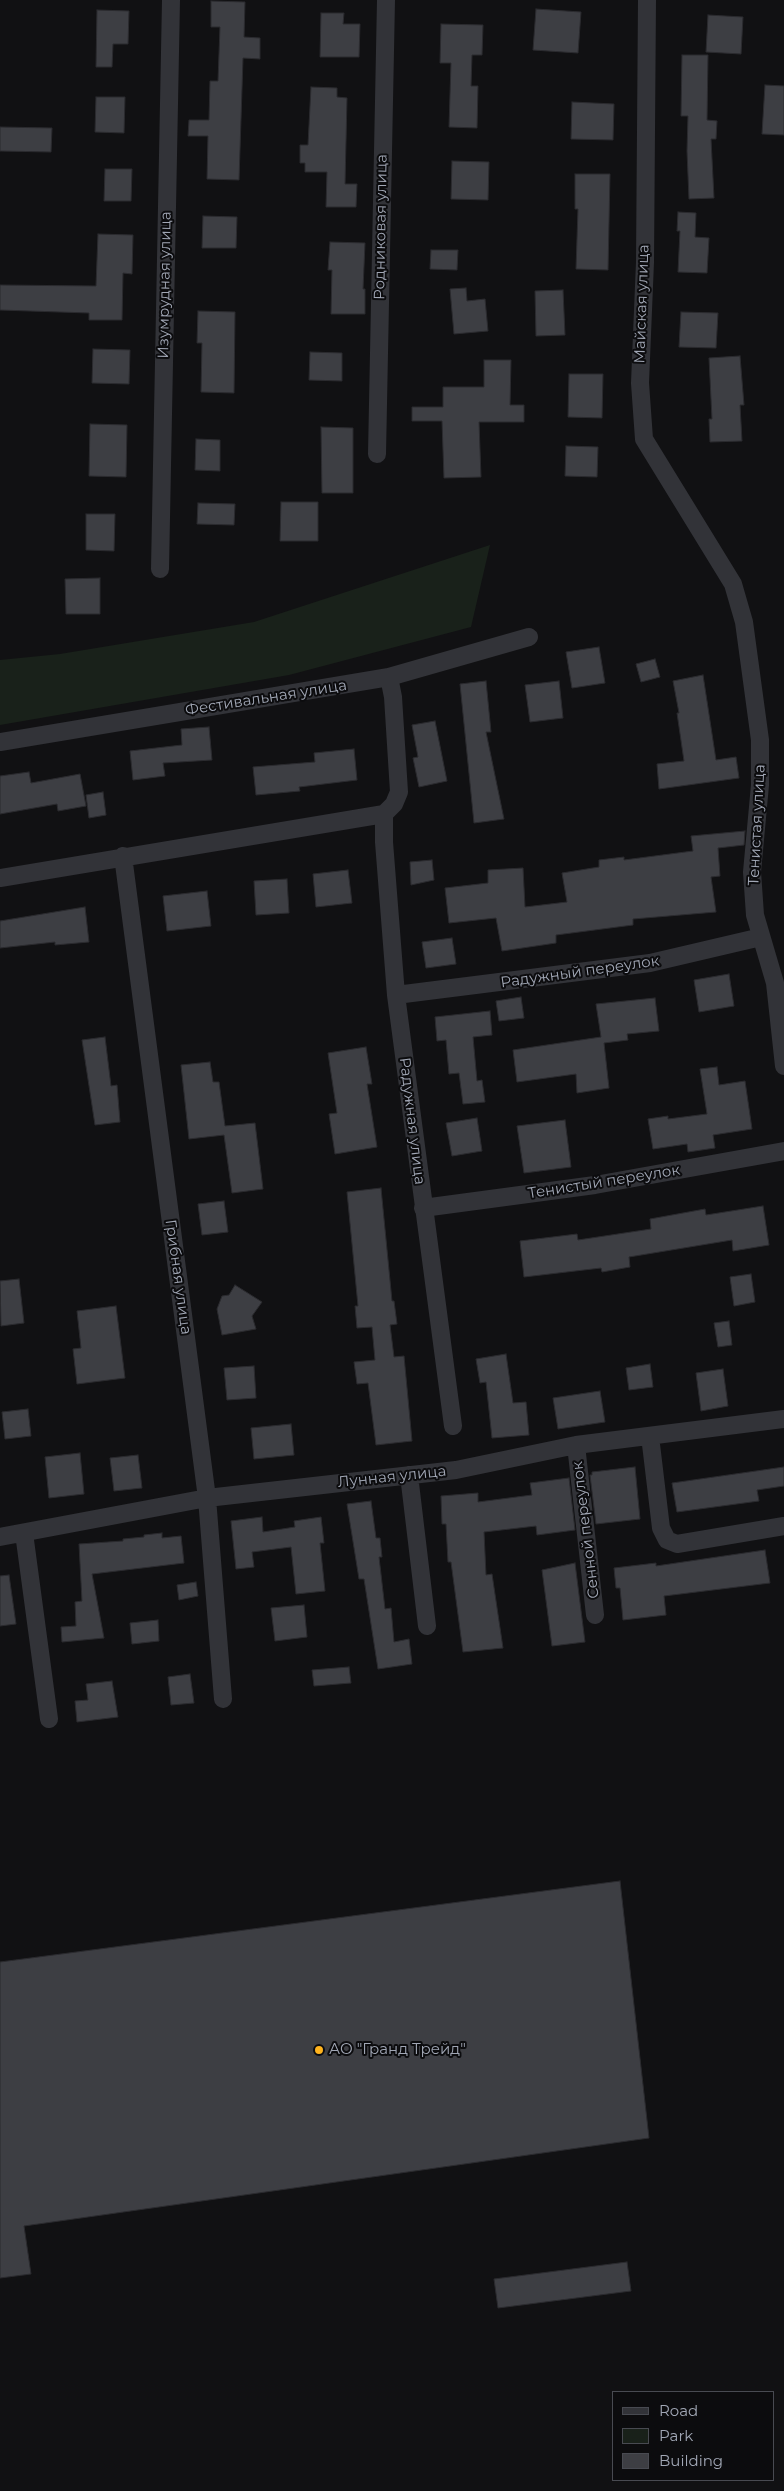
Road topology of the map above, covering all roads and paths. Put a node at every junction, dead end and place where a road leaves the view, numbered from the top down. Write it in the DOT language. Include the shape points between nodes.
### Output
graph roads {
  1 [pos="171,0"];
  2 [pos="386,0"];
  3 [pos="647,0"];
  4 [pos="377,454"];
  5 [pos="160,569"];
  6 [pos="732,584"];
  7 [pos="529,636"];
  8 [pos="389,677"];
  9 [pos="0,742"];
  10 [pos="384,814"];
  11 [pos="123,856"];
  12 [pos="0,878"];
  13 [pos="761,937"];
  14 [pos="396,995"];
  15 [pos="784,1066"];
  16 [pos="784,1151"];
  17 [pos="423,1208"];
  18 [pos="784,1419"];
  19 [pos="453,1426"];
  20 [pos="650,1436"];
  21 [pos="576,1446"];
  22 [pos="409,1475"];
  23 [pos="207,1498"];
  24 [pos="784,1526"];
  25 [pos="24,1533"];
  26 [pos="0,1537"];
  27 [pos="595,1615"];
  28 [pos="427,1626"];
  29 [pos="223,1699"];
  30 [pos="49,1719"];
  1 -- 5 [label="street, Изумрудная улица"];
  2 -- 4 [label="street, Родниковая улица"];
  3 -- 6 [label="street, Майская улица" via="645,262 640,383 644,439"];
  6 -- 13 [label="street, Тенистая улица" via="744,622 760,740 760,786 752,872 755,915"];
  7 -- 8 [label="street, Фестивальная улица"];
  8 -- 9 [label="street, Фестивальная улица"];
  8 -- 10 [label="street" via="399,792 394,804"];
  10 -- 11 [label="street"];
  10 -- 14 [label="street, Радужная улица"];
  11 -- 12 [label="street"];
  11 -- 23 [label="street, Грибная улица"];
  13 -- 14 [label="street, Радужный переулок" via="650,963"];
  13 -- 15 [label="street, Тенистая улица" via="775,983"];
  14 -- 17 [label="street, Радужная улица"];
  16 -- 17 [label="street, Тенистый переулок" via="595,1185"];
  17 -- 19 [label="street, Радужная улица"];
  18 -- 20 [label="street, Лунная улица"];
  20 -- 21 [label="street, Лунная улица"];
  20 -- 24 [label="street" via="661,1528 667,1540 677,1544"];
  21 -- 22 [label="street, Лунная улица" via="456,1470"];
  21 -- 27 [label="street, Сенной переулок"];
  22 -- 23 [label="street, Лунная улица"];
  22 -- 28 [label="street"];
  23 -- 25 [label="street, Лунная улица"];
  23 -- 29 [label="street, Грибная улица"];
  25 -- 26 [label="street, Лунная улица"];
  25 -- 30 [label="street"];
}
